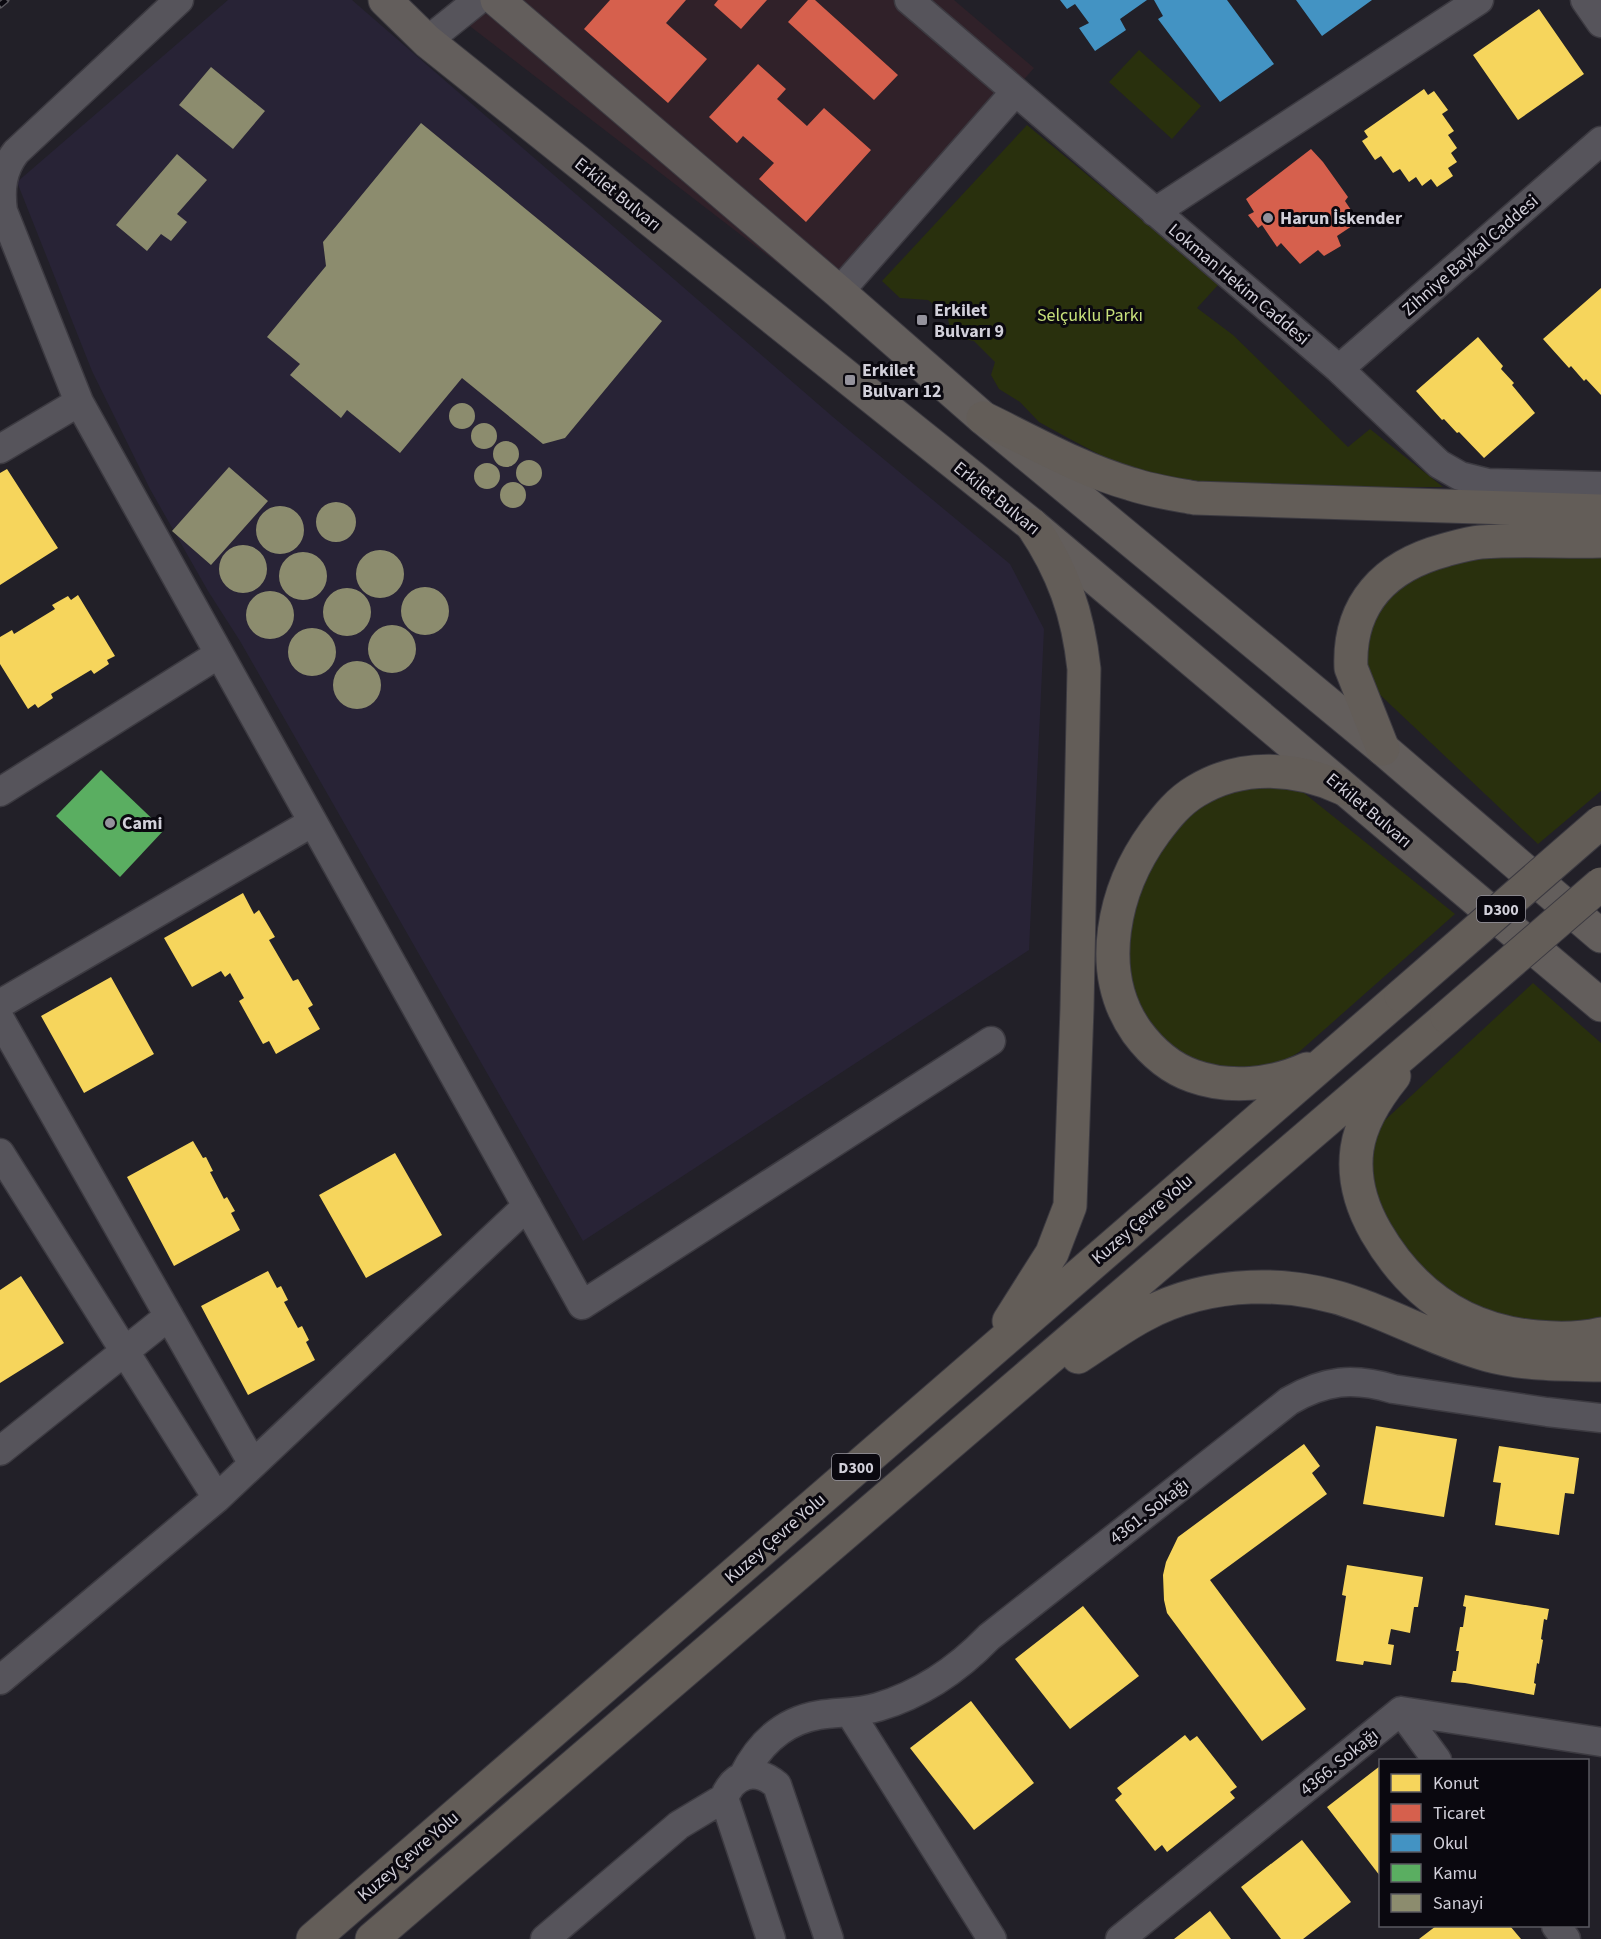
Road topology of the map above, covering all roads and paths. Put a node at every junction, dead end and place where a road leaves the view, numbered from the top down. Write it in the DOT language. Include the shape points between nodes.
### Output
graph roads {
  1 [pos="179,0"];
  2 [pos="385,0"];
  3 [pos="478,0"];
  4 [pos="497,0"];
  5 [pos="909,0"];
  6 [pos="1479,0"];
  7 [pos="1585,0"];
  8 [pos="1601,23"];
  9 [pos="427,41"];
  10 [pos="1015,92"];
  11 [pos="1601,141"];
  12 [pos="2,171"];
  13 [pos="1155,213"];
  14 [pos="839,292"];
  15 [pos="1339,369"];
  16 [pos="79,402"];
  17 [pos="983,418"];
  18 [pos="0,448"];
  19 [pos="1601,486"];
  20 [pos="1601,511"];
  21 [pos="1032,525"];
  22 [pos="1601,541"];
  23 [pos="219,654"];
  24 [pos="1383,749"];
  25 [pos="1344,789"];
  26 [pos="0,792"];
  27 [pos="313,822"];
  28 [pos="1601,822"];
  29 [pos="1601,884"];
  30 [pos="1601,936"];
  31 [pos="0,1004"];
  32 [pos="1601,1005"];
  33 [pos="1447,1017"];
  34 [pos="0,1019"];
  35 [pos="991,1041"];
  36 [pos="1335,1053"];
  37 [pos="0,1153"];
  38 [pos="527,1206"];
  39 [pos="169,1316"];
  40 [pos="1601,1334"];
  41 [pos="125,1351"];
  42 [pos="990,1351"];
  43 [pos="1601,1365"];
  44 [pos="1601,1418"];
  45 [pos="966,1431"];
  46 [pos="0,1451"];
  47 [pos="253,1464"];
  48 [pos="217,1498"];
  49 [pos="0,1680"];
  50 [pos="1401,1712"];
  51 [pos="850,1713"];
  52 [pos="1601,1742"];
  53 [pos="1436,1759"];
  54 [pos="744,1776"];
  55 [pos="724,1798"];
  56 [pos="1557,1927"];
  57 [pos="313,1939"];
  58 [pos="372,1939"];
  59 [pos="545,1939"];
  60 [pos="771,1939"];
  61 [pos="829,1939"];
  62 [pos="992,1939"];
  63 [pos="1120,1939"];
  64 [pos="1566,1939"];
  1 -- 12 [label="street" via="15,152"];
  2 -- 9 [label="main road, Erkilet Bulvarı"];
  3 -- 9 [label="street"];
  4 -- 14 [label="main road"];
  5 -- 10 [label="street, Lokman Hekim Caddesi"];
  6 -- 13 [label="street"];
  7 -- 8 [label="street"];
  9 -- 21 [label="main road, Erkilet Bulvarı"];
  10 -- 13 [label="street, Lokman Hekim Caddesi"];
  10 -- 14 [label="street"];
  11 -- 15 [label="street, Zihniye Baykal Caddesi"];
  12 -- 16 [label="street" via="3,212"];
  13 -- 15 [label="street, Lokman Hekim Caddesi"];
  14 -- 17 [label="main road"];
  15 -- 19 [label="street, Lokman Hekim Caddesi" via="1439,464 1460,476 1488,483"];
  16 -- 18 [label="street"];
  16 -- 23 [label="street"];
  17 -- 20 [label="highway" via="1098,473 1195,498"];
  17 -- 24 [label="main road"];
  21 -- 25 [label="main road, Erkilet Bulvarı"];
  21 -- 42 [label="highway" via="1067,590 1084,669 1070,1206 1052,1253"];
  22 -- 24 [label="highway" via="1480,542 1417,559 1380,584 1361,610 1350,655 1351,668"];
  23 -- 26 [label="street"];
  23 -- 27 [label="street"];
  24 -- 30 [label="main road"];
  25 -- 32 [label="main road, Erkilet Bulvarı"];
  25 -- 36 [label="highway" via="1312,776 1260,771 1226,777 1195,792 1163,821 1134,867 1118,911 1113,949 1115,981 1132,1025 1156,1054 1185,1074 1211,1082 1262,1083 1300,1072"];
  27 -- 31 [label="street"];
  27 -- 38 [label="street"];
  28 -- 36 [label="highway, Kuzey Çevre Yolu / D300, bridge"];
  29 -- 33 [label="highway, D300, bridge"];
  33 -- 40 [label="highway" via="1387,1085 1362,1130 1356,1176 1368,1216 1395,1263 1409,1278 1466,1319 1525,1336 1572,1338"];
  33 -- 45 [label="highway, D300"];
  34 -- 39 [label="street"];
  35 -- 38 [label="street" via="582,1305"];
  36 -- 42 [label="highway, Kuzey Çevre Yolu / D300"];
  37 -- 41 [label="street"];
  38 -- 47 [label="street"];
  39 -- 41 [label="street"];
  39 -- 47 [label="street"];
  41 -- 46 [label="street"];
  41 -- 48 [label="street"];
  42 -- 57 [label="highway, Kuzey Çevre Yolu / D300"];
  43 -- 45 [label="highway" via="1513,1360 1463,1347 1330,1296 1287,1287 1242,1288 1184,1299 1145,1315"];
  44 -- 51 [label="street, 4361. Sokağı" via="1358,1381 1314,1389 1289,1401 989,1636 950,1672 903,1698"];
  45 -- 58 [label="highway, D300"];
  47 -- 48 [label="street"];
  48 -- 49 [label="street"];
  50 -- 52 [label="street"];
  50 -- 53 [label="street"];
  50 -- 63 [label="street, 4366. Sokağı"];
  51 -- 54 [label="street, 4361. Sokağı" via="818,1715 787,1726 761,1747"];
  51 -- 62 [label="street"];
  54 -- 55 [label="street, 4361. Sokağı" via="735,1781"];
  54 -- 61 [label="street" via="762,1775 777,1785"];
  55 -- 59 [label="street, 4361. Sokağı" via="679,1825"];
  55 -- 60 [label="street"];
  56 -- 64 [label="street"];
}
